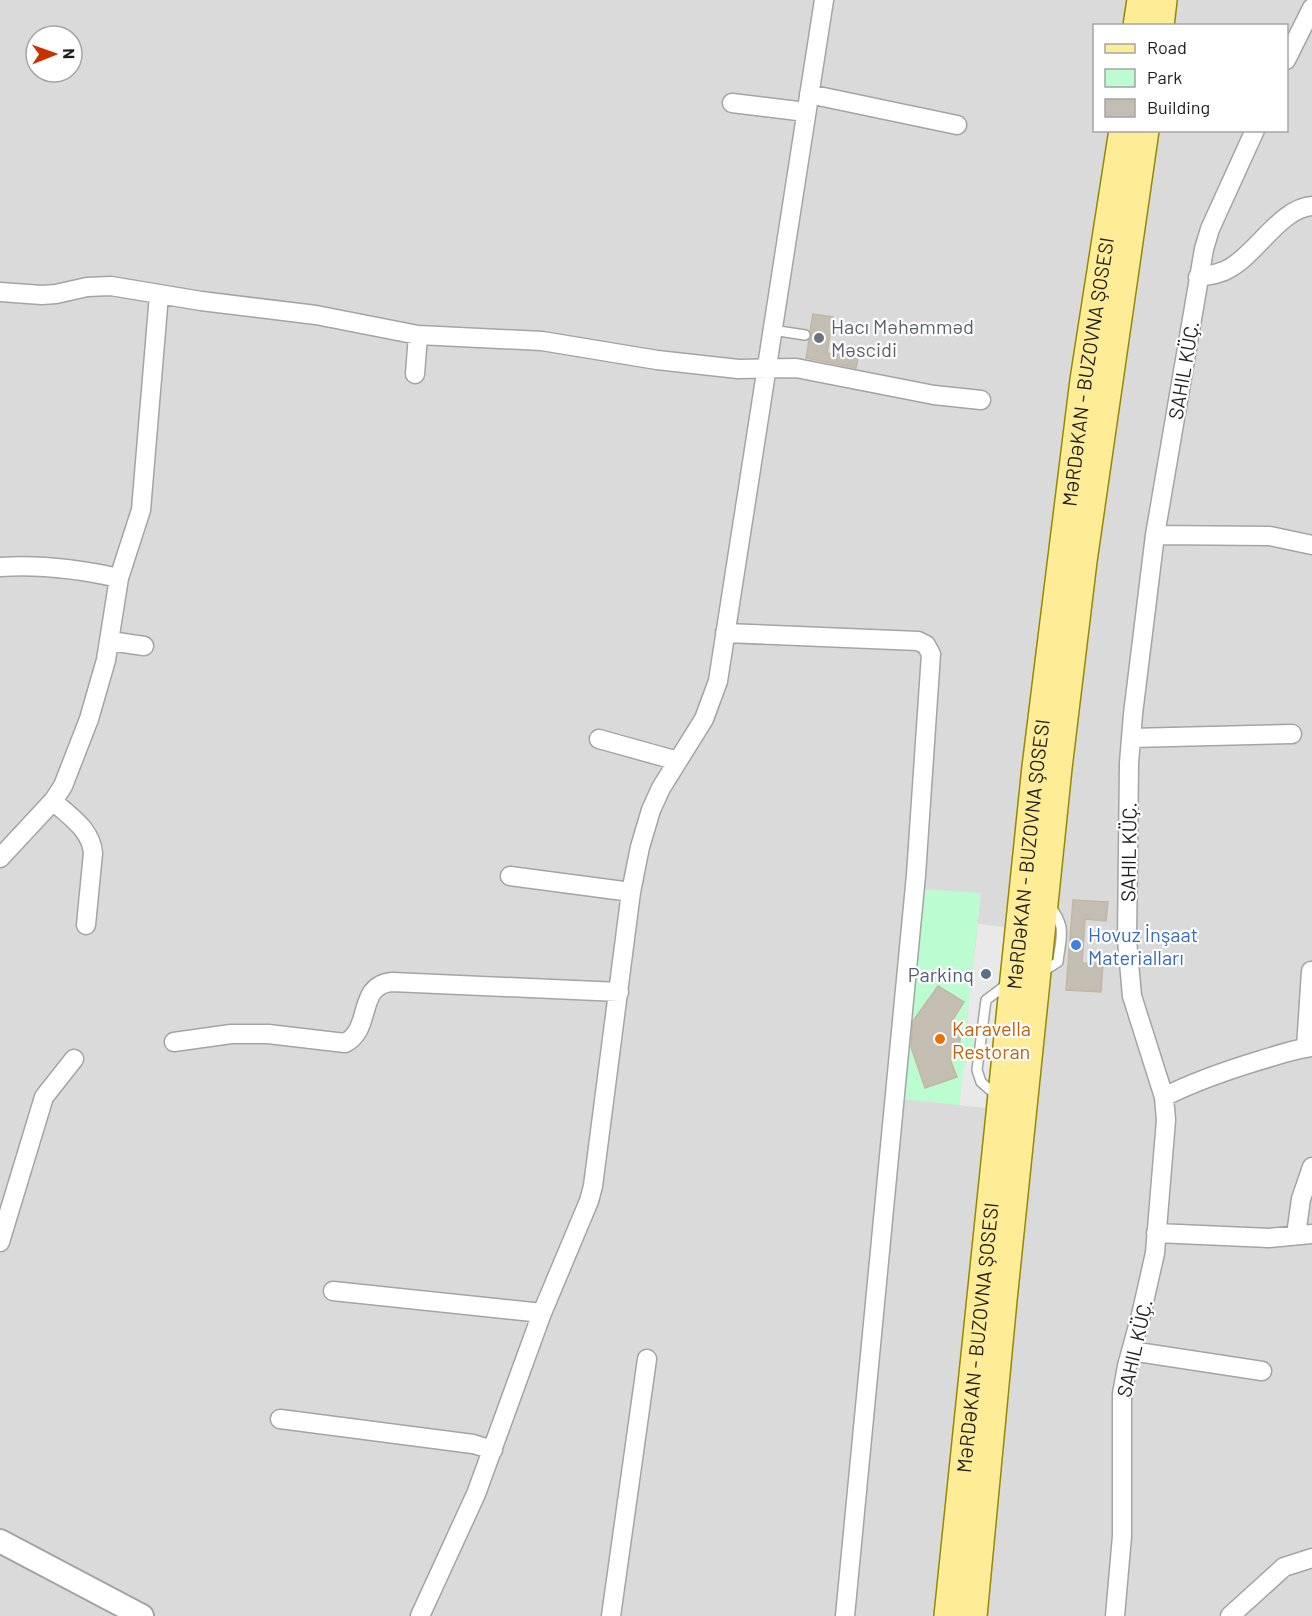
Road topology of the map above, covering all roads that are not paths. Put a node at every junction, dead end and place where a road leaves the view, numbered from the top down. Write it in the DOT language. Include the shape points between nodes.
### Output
graph roads {
  1 [pos="824,0"];
  2 [pos="1141,0"];
  3 [pos="1163,0"];
  4 [pos="1312,8"];
  5 [pos="1137,24"];
  6 [pos="1160,24"];
  7 [pos="1288,58"];
  8 [pos="732,103"];
  9 [pos="808,103"];
  10 [pos="957,125"];
  11 [pos="1123,132"];
  12 [pos="1145,132"];
  13 [pos="1254,132"];
  14 [pos="1312,206"];
  15 [pos="1198,277"];
  16 [pos="0,292"];
  17 [pos="159,295"];
  18 [pos="772,330"];
  19 [pos="418,335"];
  20 [pos="805,335"];
  21 [pos="766,368"];
  22 [pos="415,374"];
  23 [pos="981,400"];
  24 [pos="1155,535"];
  25 [pos="1312,545"];
  26 [pos="0,567"];
  27 [pos="119,578"];
  28 [pos="725,633"];
  29 [pos="110,641"];
  30 [pos="144,646"];
  31 [pos="1292,734"];
  32 [pos="1131,738"];
  33 [pos="599,739"];
  34 [pos="678,761"];
  35 [pos="53,801"];
  36 [pos="0,858"];
  37 [pos="510,876"];
  38 [pos="631,892"];
  39 [pos="86,926"];
  40 [pos="1311,971"];
  41 [pos="1026,977"];
  42 [pos="619,992"];
  43 [pos="174,1042"];
  44 [pos="1309,1047"];
  45 [pos="74,1059"];
  46 [pos="1164,1097"];
  47 [pos="1312,1167"];
  48 [pos="1156,1233"];
  49 [pos="1304,1234"];
  50 [pos="0,1242"];
  51 [pos="333,1291"];
  52 [pos="542,1313"];
  53 [pos="1131,1351"];
  54 [pos="647,1359"];
  55 [pos="1262,1371"];
  56 [pos="280,1419"];
  57 [pos="493,1450"];
  58 [pos="0,1541"];
  59 [pos="1312,1558"];
  60 [pos="142,1616"];
  61 [pos="420,1616"];
  62 [pos="611,1616"];
  63 [pos="845,1616"];
  64 [pos="948,1616"];
  65 [pos="973,1616"];
  66 [pos="1115,1616"];
  67 [pos="1230,1616"];
  1 -- 9 [label="street"];
  2 -- 5 [label="main road"];
  3 -- 6 [label="main road"];
  4 -- 7 [label="street"];
  8 -- 9 [label="street"];
  9 -- 10 [label="street"];
  9 -- 18 [label="street"];
  11 -- 41 [label="main road, MƏRDƏKAN - BUZOVNA ŞOSESI" via="1084,380 1036,767"];
  12 -- 41 [label="main road, MƏRDƏKAN - BUZOVNA ŞOSESI" via="1083,561 1045,900"];
  13 -- 15 [label="street, SAHIL KÜÇ." via="1210,229"];
  14 -- 15 [label="street" via="1291,213 1229,269"];
  15 -- 24 [label="street, SAHIL KÜÇ."];
  16 -- 17 [label="street" via="56,294 101,285"];
  17 -- 19 [label="street" via="316,315"];
  17 -- 27 [label="street" via="141,510"];
  18 -- 20 [label="lane"];
  18 -- 21 [label="street"];
  19 -- 21 [label="street" via="542,341 657,360 738,369"];
  19 -- 22 [label="street"];
  21 -- 23 [label="street" via="796,368 934,395"];
  21 -- 28 [label="street"];
  24 -- 25 [label="street" via="1270,536"];
  24 -- 32 [label="street, SAHIL KÜÇ."];
  26 -- 27 [label="street" via="81,569"];
  27 -- 29 [label="street"];
  28 -- 34 [label="street" via="713,698"];
  28 -- 63 [label="street" via="918,641 932,654 916,875"];
  29 -- 30 [label="street"];
  29 -- 35 [label="street" via="76,756"];
  31 -- 32 [label="street"];
  32 -- 46 [label="street, SAHIL KÜÇ." via="1128,963 1132,996"];
  33 -- 34 [label="street"];
  34 -- 38 [label="street" via="651,810"];
  35 -- 36 [label="street"];
  35 -- 39 [label="street" via="88,833 92,843"];
  37 -- 38 [label="street"];
  38 -- 42 [label="street"];
  40 -- 44 [label="street"];
  41 -- 64 [label="main road, MƏRDƏKAN - BUZOVNA ŞOSESI" via="1002,1101"];
  41 -- 65 [label="main road, MƏRDƏKAN - BUZOVNA ŞOSESI"];
  42 -- 43 [label="street" via="381,983 368,1000 359,1031 345,1043 268,1034 231,1034"];
  42 -- 52 [label="street" via="593,1186"];
  44 -- 46 [label="street" via="1216,1074"];
  45 -- 50 [label="street" via="44,1097"];
  46 -- 48 [label="street, SAHIL KÜÇ." via="1166,1142"];
  47 -- 49 [label="street" via="1301,1199"];
  48 -- 49 [label="street" via="1269,1238"];
  48 -- 53 [label="street, SAHIL KÜÇ." via="1150,1278"];
  51 -- 52 [label="street"];
  52 -- 57 [label="street"];
  53 -- 55 [label="street"];
  53 -- 66 [label="street, SAHIL KÜÇ." via="1122,1394 1122,1536"];
  54 -- 62 [label="street"];
  56 -- 57 [label="street" via="473,1444"];
  57 -- 61 [label="street"];
  58 -- 60 [label="street"];
  59 -- 67 [label="street" via="1284,1567"];
}
